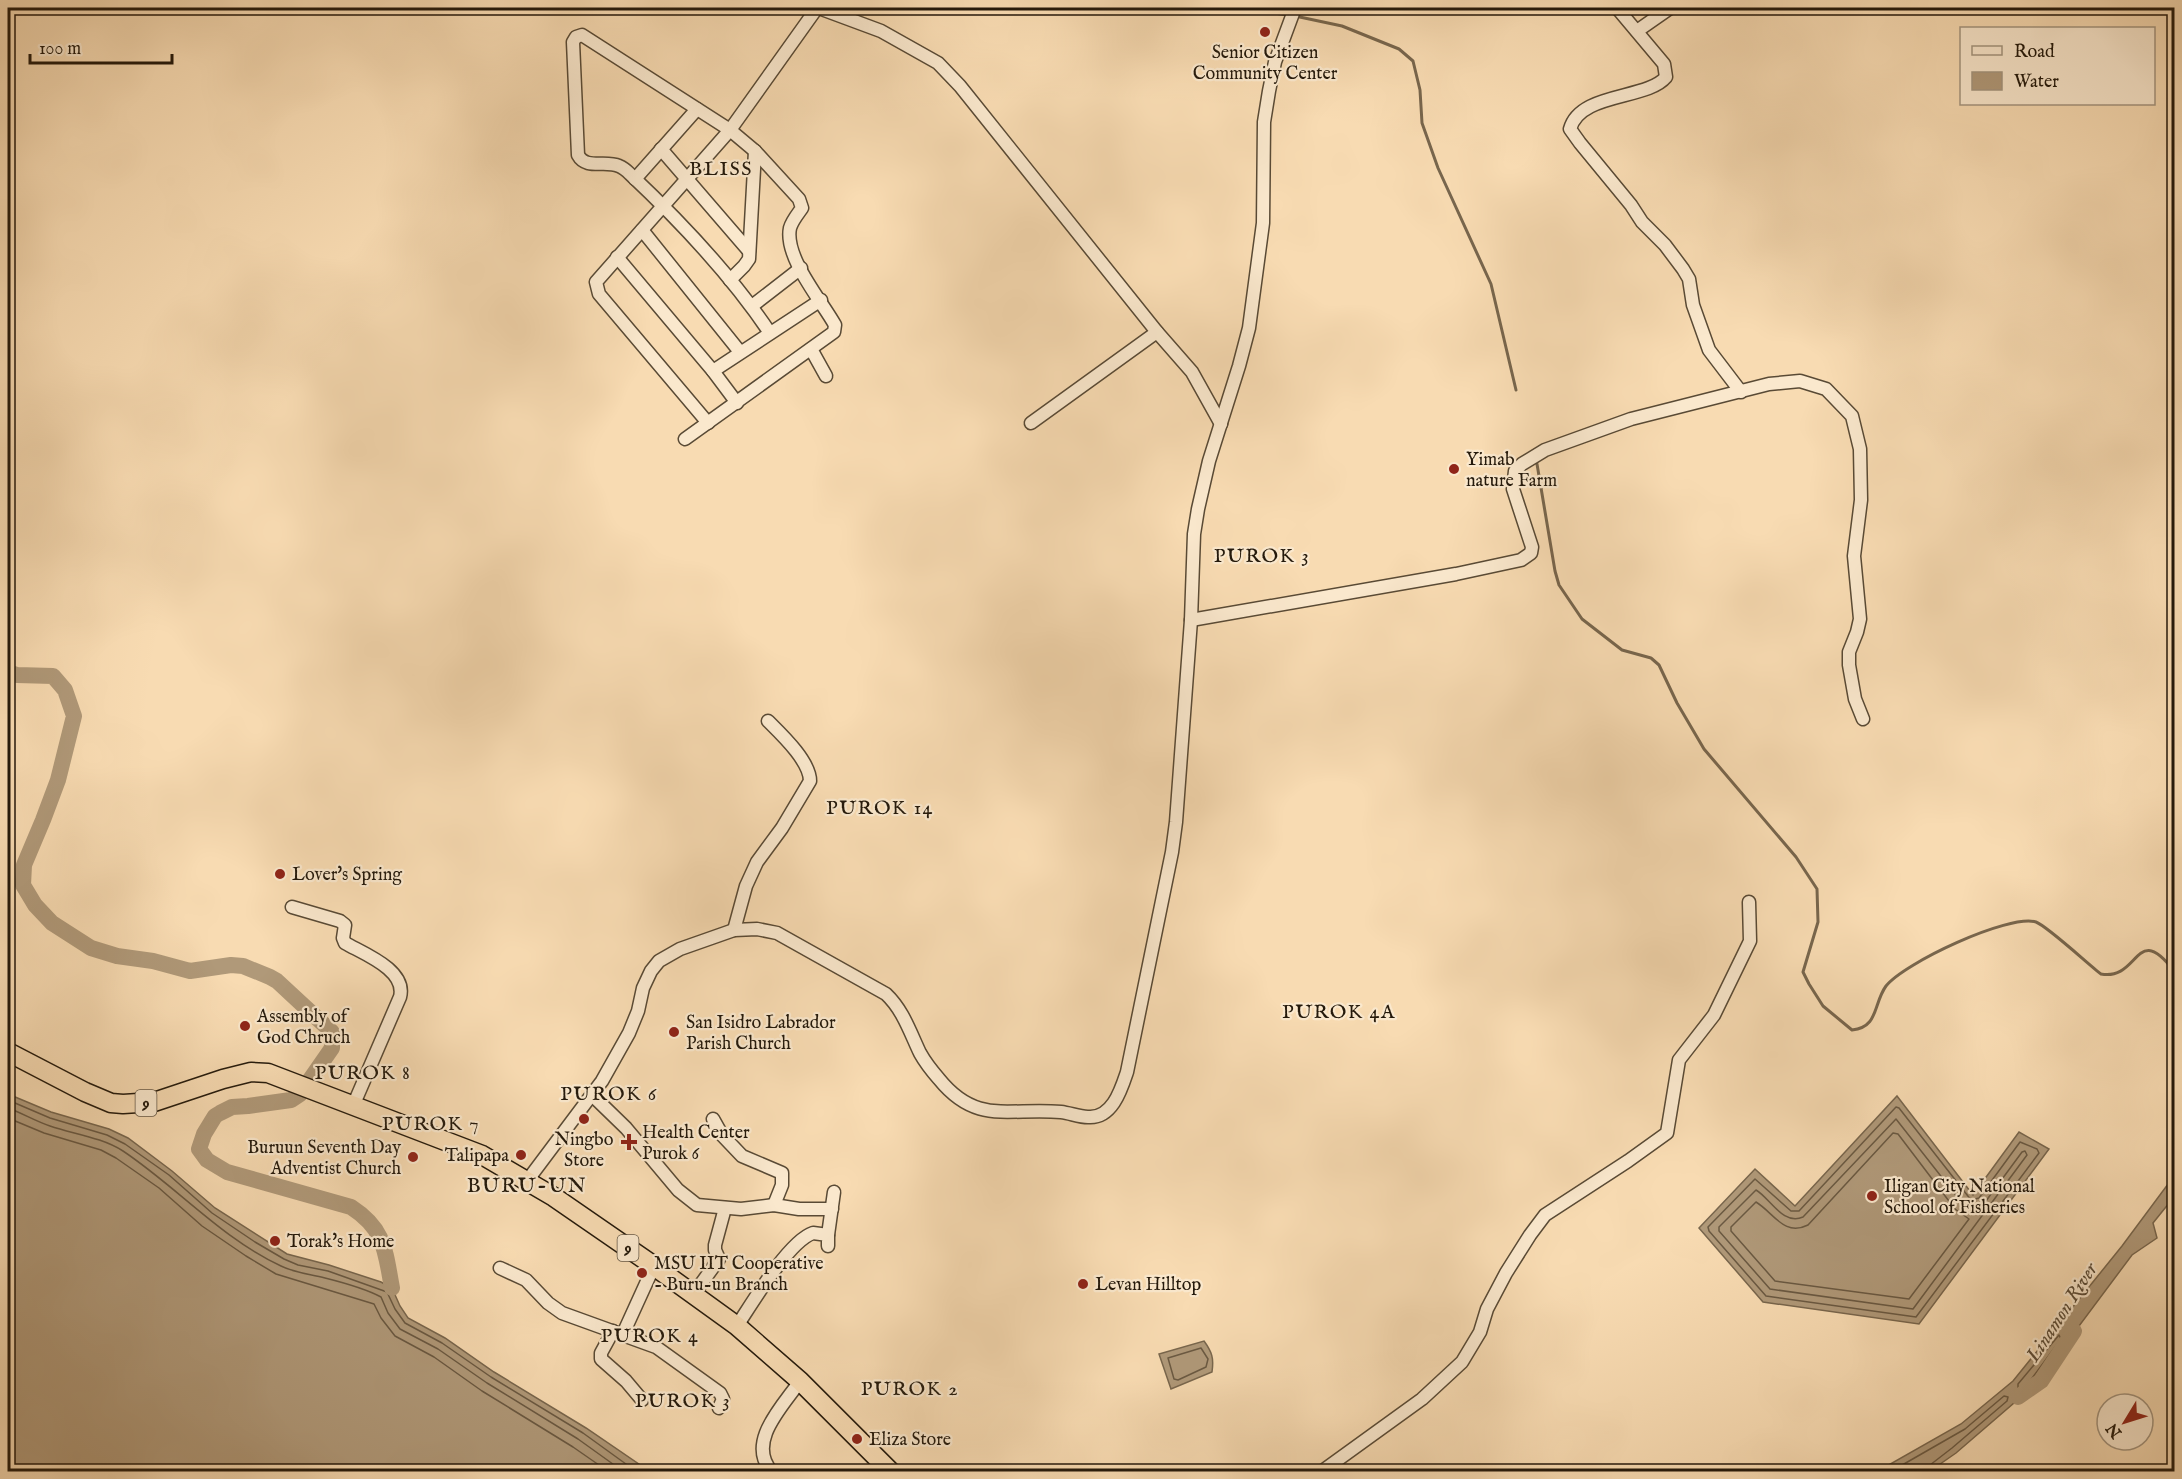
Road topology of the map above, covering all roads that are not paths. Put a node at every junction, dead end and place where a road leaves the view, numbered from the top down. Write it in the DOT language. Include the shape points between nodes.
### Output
graph roads {
  1 [pos="818,8"];
  2 [pos="1295,8"];
  3 [pos="1617,8"];
  4 [pos="1670,8"];
  5 [pos="1636,31"];
  6 [pos="697,109"];
  7 [pos="730,130"];
  8 [pos="661,149"];
  9 [pos="755,151"];
  10 [pos="687,178"];
  11 [pos="635,179"];
  12 [pos="663,205"];
  13 [pos="642,230"];
  14 [pos="749,251"];
  15 [pos="617,257"];
  16 [pos="801,268"];
  17 [pos="730,280"];
  18 [pos="821,300"];
  19 [pos="752,306"];
  20 [pos="770,333"];
  21 [pos="1157,333"];
  22 [pos="811,349"];
  23 [pos="740,352"];
  24 [pos="713,371"];
  25 [pos="826,376"];
  26 [pos="1741,392"];
  27 [pos="737,403"];
  28 [pos="708,423"];
  29 [pos="1031,423"];
  30 [pos="1221,424"];
  31 [pos="685,439"];
  32 [pos="1191,620"];
  33 [pos="1863,719"];
  34 [pos="768,721"];
  35 [pos="1749,902"];
  36 [pos="292,907"];
  37 [pos="734,930"];
  38 [pos="8,1052"];
  39 [pos="592,1095"];
  40 [pos="353,1106"];
  41 [pos="713,1119"];
  42 [pos="527,1181"];
  43 [pos="834,1192"];
  44 [pos="774,1205"];
  45 [pos="725,1208"];
  46 [pos="832,1209"];
  47 [pos="654,1266"];
  48 [pos="500,1268"];
  49 [pos="693,1294"];
  50 [pos="737,1326"];
  51 [pos="618,1332"];
  52 [pos="800,1381"];
  53 [pos="642,1400"];
  54 [pos="719,1408"];
  55 [pos="772,1472"];
  56 [pos="891,1472"];
  57 [pos="1321,1472"];
  1 -- 7 [label="street"];
  1 -- 21 [label="street" via="881,31 938,63 988,119"];
  2 -- 30 [label="street" via="1275,62 1264,122 1263,223 1254,297"];
  3 -- 5 [label="street"];
  4 -- 5 [label="street"];
  5 -- 26 [label="street" via="1664,64 1666,77 1587,109 1570,129 1683,269 1709,350"];
  6 -- 7 [label="street"];
  6 -- 8 [label="street"];
  6 -- 11 [label="street" via="608,50 582,35 576,37 573,42 578,155 583,162 622,167"];
  7 -- 9 [label="street"];
  7 -- 10 [label="street"];
  8 -- 10 [label="street"];
  8 -- 11 [label="street"];
  9 -- 14 [label="street"];
  9 -- 16 [label="street" via="802,204 790,229 790,241"];
  10 -- 12 [label="street"];
  10 -- 14 [label="street"];
  11 -- 12 [label="street"];
  12 -- 13 [label="street"];
  12 -- 17 [label="street"];
  13 -- 15 [label="street"];
  13 -- 23 [label="street"];
  14 -- 17 [label="street" via="747,262"];
  15 -- 24 [label="street"];
  15 -- 28 [label="street" via="596,282 599,294"];
  16 -- 18 [label="street"];
  16 -- 19 [label="street"];
  17 -- 19 [label="street"];
  18 -- 20 [label="street"];
  18 -- 22 [label="street" via="836,329"];
  19 -- 20 [label="street"];
  20 -- 23 [label="street"];
  21 -- 29 [label="street"];
  21 -- 30 [label="street" via="1192,372"];
  22 -- 25 [label="street"];
  22 -- 27 [label="street"];
  23 -- 24 [label="street"];
  24 -- 27 [label="street"];
  26 -- 32 [label="street" via="1631,419 1545,450 1522,464 1515,471 1513,489 1532,547 1531,553 1521,560"];
  26 -- 33 [label="street" via="1800,381 1826,389 1852,416 1861,474 1854,556 1860,620 1849,665"];
  27 -- 28 [label="street"];
  28 -- 31 [label="street"];
  30 -- 32 [label="street" via="1195,526"];
  32 -- 37 [label="street" via="1172,852 1127,1072 1121,1091 1108,1110 1088,1118 1051,1111 989,1111 965,1104 931,1069 900,1009 886,994 777,933"];
  34 -- 37 [label="street" via="796,752 810,774 810,781 757,862 743,894"];
  35 -- 57 [label="street" via="1750,941 1714,1015 1679,1060 1667,1133 1545,1215 1506,1273 1462,1362 1422,1399"];
  36 -- 40 [label="street" via="340,921 345,925 345,943 387,968 402,986"];
  37 -- 39 [label="street" via="680,949 659,962 646,980 629,1033"];
  38 -- 40 [label="highway, 9" via="111,1103 154,1102 251,1072 268,1073"];
  39 -- 42 [label="street"];
  39 -- 45 [label="street" via="687,1198 698,1205"];
  40 -- 42 [label="highway, 9" via="482,1155"];
  41 -- 44 [label="street" via="742,1156 782,1173"];
  42 -- 47 [label="highway, 9"];
  43 -- 46 [label="street"];
  44 -- 45 [label="street"];
  44 -- 46 [label="street"];
  45 -- 49 [label="street" via="715,1245 719,1259"];
  46 -- 50 [label="street" via="828,1240 809,1234 796,1245"];
  47 -- 49 [label="highway, 9"];
  47 -- 51 [label="street"];
  48 -- 51 [label="street" via="526,1280 562,1313"];
  49 -- 50 [label="highway, 9"];
  50 -- 52 [label="highway, 9"];
  51 -- 53 [label="street" via="601,1353 601,1359"];
  51 -- 54 [label="street" via="656,1347 711,1386 722,1396"];
  52 -- 55 [label="street" via="764,1438 761,1449"];
  52 -- 56 [label="highway, 9"];
}
